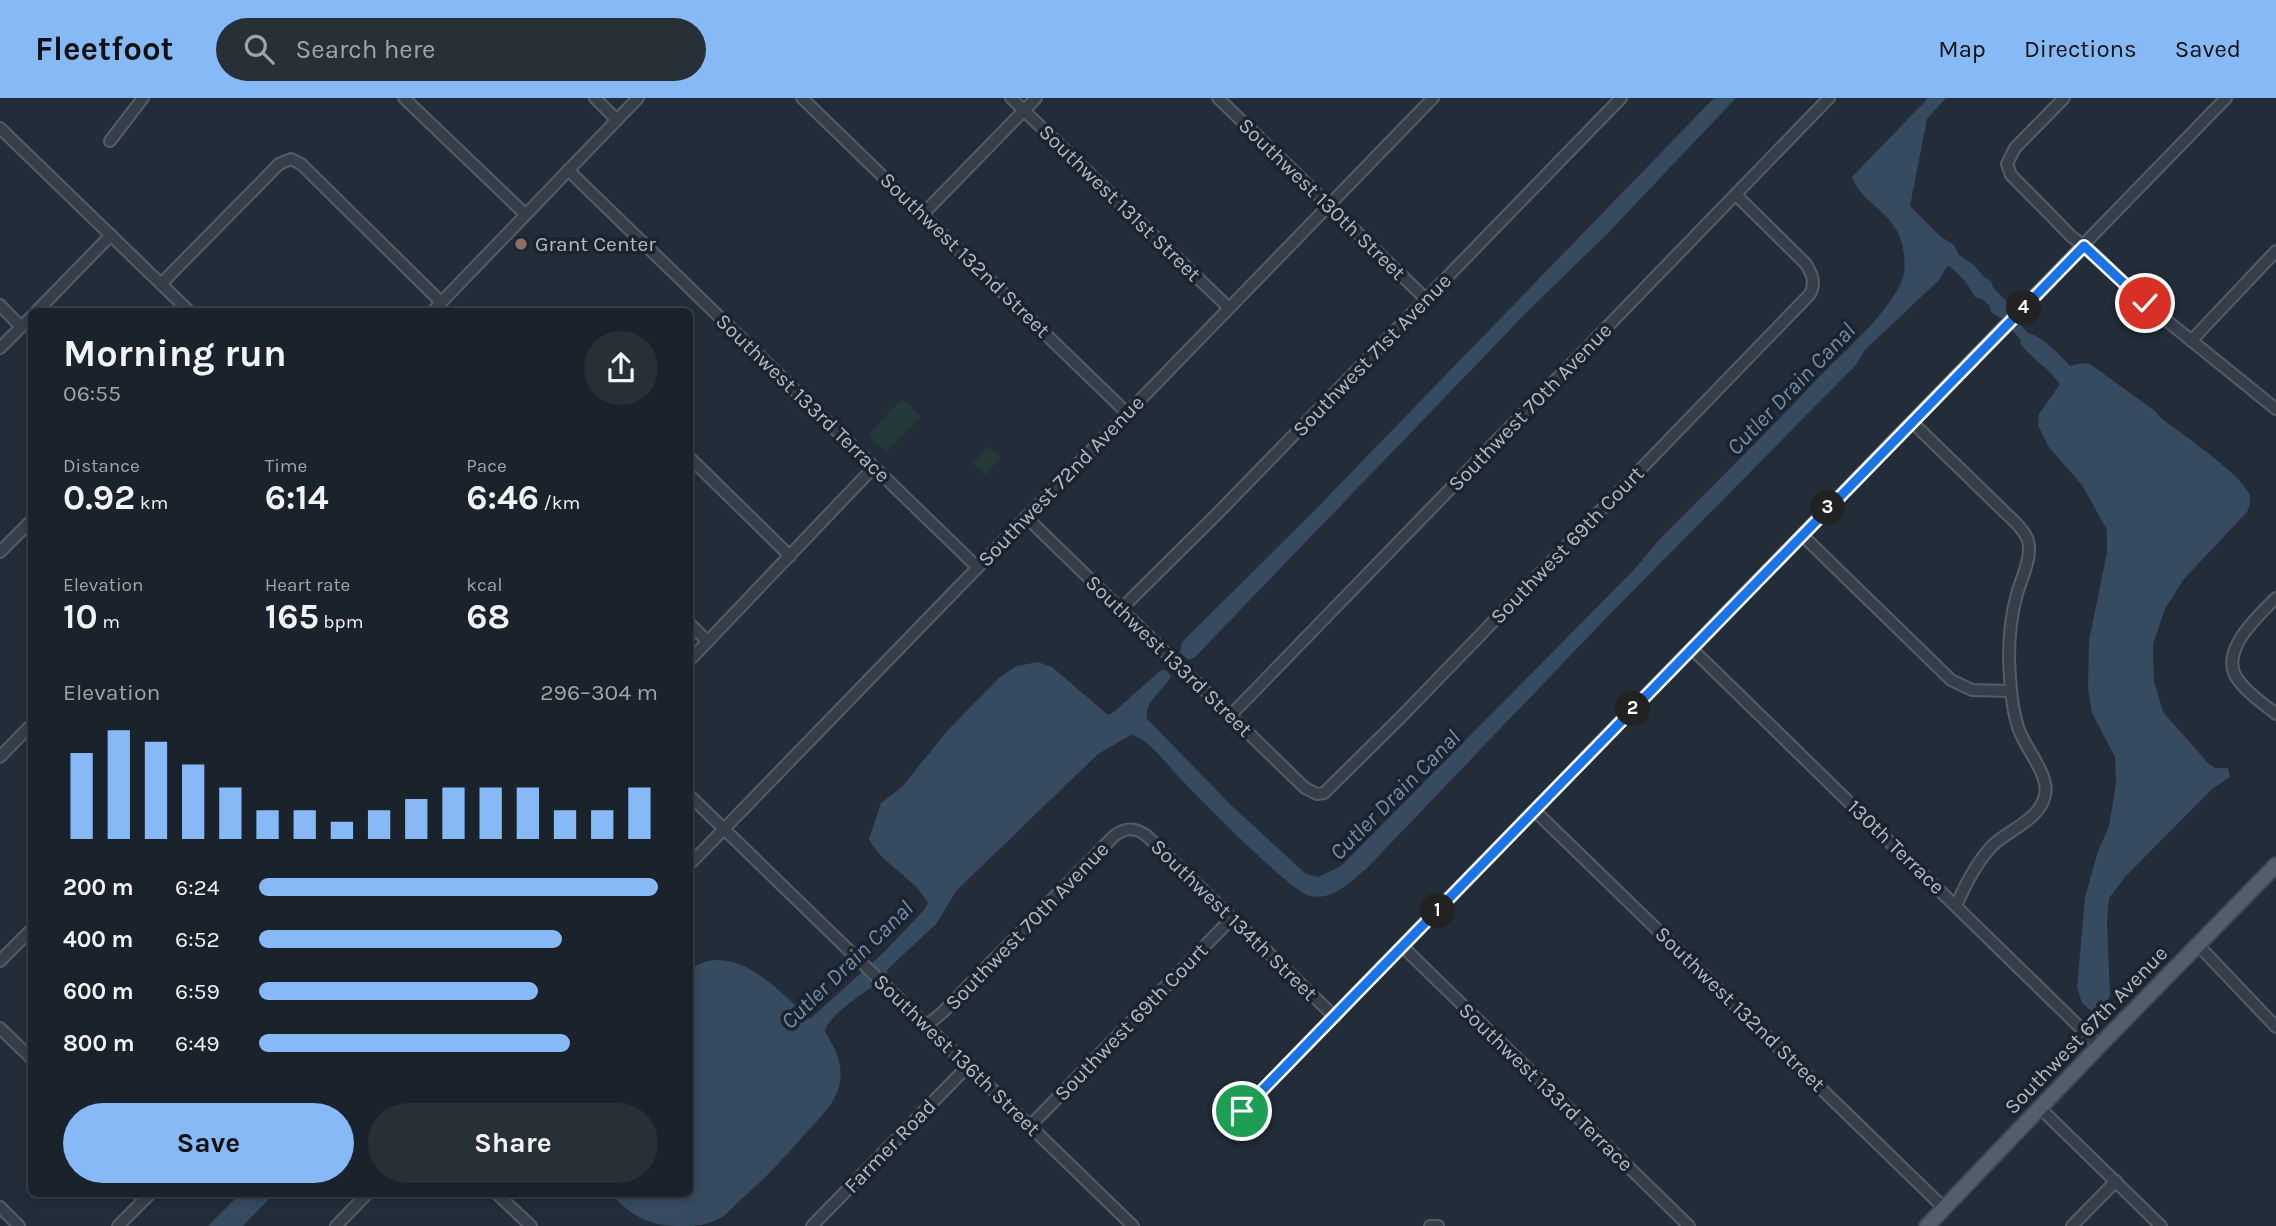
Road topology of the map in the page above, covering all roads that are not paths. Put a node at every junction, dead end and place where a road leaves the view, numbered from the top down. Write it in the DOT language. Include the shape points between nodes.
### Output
graph roads {
  1 [pos="143,98"];
  2 [pos="404,98"];
  3 [pos="595,98"];
  4 [pos="638,98"];
  5 [pos="802,98"];
  6 [pos="1011,98"];
  7 [pos="1036,98"];
  8 [pos="1219,98"];
  9 [pos="1621,98"];
  10 [pos="1829,98"];
  11 [pos="2064,98"];
  12 [pos="2227,98"];
  13 [pos="1429,99"];
  14 [pos="1024,110"];
  15 [pos="617,120"];
  16 [pos="0,128"];
  17 [pos="110,141"];
  18 [pos="568,170"];
  19 [pos="1736,195"];
  20 [pos="1329,205"];
  21 [pos="525,214"];
  22 [pos="923,214"];
  23 [pos="111,235"];
  24 [pos="2084,246"];
  25 [pos="2276,251"];
  26 [pos="161,284"];
  27 [pos="1426,299"];
  28 [pos="441,302"];
  29 [pos="0,305"];
  30 [pos="40,308"];
  31 [pos="186,308"];
  32 [pos="436,308"];
  33 [pos="1229,308"];
  34 [pos="28,320"];
  35 [pos="21,327"];
  36 [pos="2191,341"];
  37 [pos="0,348"];
  38 [pos="2276,409"];
  39 [pos="1127,413"];
  40 [pos="1912,422"];
  41 [pos="693,461"];
  42 [pos="874,467"];
  43 [pos="1027,517"];
  44 [pos="28,524"];
  45 [pos="1802,536"];
  46 [pos="0,552"];
  47 [pos="790,556"];
  48 [pos="977,567"];
  49 [pos="2276,598"];
  50 [pos="1121,609"];
  51 [pos="693,627"];
  52 [pos="707,641"];
  53 [pos="1692,649"];
  54 [pos="693,657"];
  55 [pos="2011,691"];
  56 [pos="2276,714"];
  57 [pos="1231,715"];
  58 [pos="28,728"];
  59 [pos="0,757"];
  60 [pos="1314,793"];
  61 [pos="693,799"];
  62 [pos="1535,811"];
  63 [pos="724,829"];
  64 [pos="1129,829"];
  65 [pos="693,861"];
  66 [pos="2276,865"];
  67 [pos="1956,906"];
  68 [pos="1232,918"];
  69 [pos="28,933"];
  70 [pos="2198,945"];
  71 [pos="1403,947"];
  72 [pos="0,961"];
  73 [pos="1335,1017"];
  74 [pos="926,1026"];
  75 [pos="2276,1027"];
  76 [pos="0,1028"];
  77 [pos="2099,1046"];
  78 [pos="28,1055"];
  79 [pos="968,1066"];
  80 [pos="2040,1108"];
  81 [pos="1242,1111"];
  82 [pos="1030,1125"];
  83 [pos="2116,1181"];
  84 [pos="146,1197"];
  85 [pos="364,1197"];
  86 [pos="500,1197"];
  87 [pos="0,1207"];
  88 [pos="1944,1208"];
  89 [pos="19,1226"];
  90 [pos="118,1226"];
  91 [pos="336,1226"];
  92 [pos="531,1226"];
  93 [pos="813,1226"];
  94 [pos="1133,1226"];
  95 [pos="1430,1226"];
  96 [pos="1438,1226"];
  97 [pos="1689,1226"];
  98 [pos="1927,1226"];
  99 [pos="2072,1226"];
  100 [pos="2161,1226"];
  1 -- 17 [label="street"];
  2 -- 21 [label="street"];
  3 -- 15 [label="street"];
  4 -- 15 [label="street"];
  5 -- 22 [label="street, Southwest 132nd Street"];
  6 -- 14 [label="street, Southwest 131st Street"];
  7 -- 14 [label="street"];
  8 -- 20 [label="street, Southwest 130th Street"];
  9 -- 27 [label="street, Southwest 71st Avenue"];
  10 -- 19 [label="street, Southwest 70th Avenue"];
  11 -- 24 [label="street" via="2015,148 2007,164 2014,179"];
  12 -- 24 [label="street"];
  13 -- 20 [label="street, Southwest 72nd Avenue"];
  14 -- 22 [label="street"];
  14 -- 33 [label="street, Southwest 131st Street"];
  15 -- 18 [label="street"];
  16 -- 23 [label="street"];
  18 -- 21 [label="street"];
  18 -- 42 [label="street, Southwest 133rd Terrace"];
  19 -- 57 [label="street, Southwest 70th Avenue"];
  19 -- 60 [label="street, Southwest 69th Court" via="1810,271 1813,285 1806,298 1333,786"];
  20 -- 27 [label="street, Southwest 130th Street"];
  20 -- 33 [label="street, Southwest 72nd Avenue"];
  21 -- 28 [label="street"];
  22 -- 39 [label="street, Southwest 132nd Street"];
  23 -- 26 [label="street"];
  23 -- 30 [label="street"];
  24 -- 36 [label="street"];
  24 -- 40 [label="street"];
  25 -- 36 [label="street"];
  26 -- 28 [label="street" via="279,164 291,159"];
  26 -- 31 [label="street"];
  27 -- 50 [label="street, Southwest 71st Avenue"];
  28 -- 32 [label="street"];
  29 -- 35 [label="street"];
  33 -- 39 [label="street, Southwest 72nd Avenue"];
  34 -- 35 [label="street"];
  35 -- 37 [label="street"];
  36 -- 38 [label="street"];
  39 -- 43 [label="street, Southwest 72nd Avenue"];
  40 -- 45 [label="street"];
  40 -- 55 [label="street" via="2028,540 2028,559 2010,630"];
  41 -- 47 [label="street"];
  42 -- 47 [label="street"];
  42 -- 48 [label="street, Southwest 133rd Terrace"];
  43 -- 48 [label="street, Southwest 72nd Avenue"];
  43 -- 50 [label="street, Southwest 133rd Street"];
  44 -- 46 [label="street"];
  45 -- 53 [label="street"];
  45 -- 55 [label="street" via="1951,680 1972,690"];
  47 -- 52 [label="street"];
  48 -- 63 [label="street, Southwest 72nd Avenue"];
  49 -- 56 [label="street" via="2236,645 2234,666 2238,681"];
  50 -- 57 [label="street, Southwest 133rd Street"];
  51 -- 52 [label="street"];
  52 -- 54 [label="street"];
  53 -- 62 [label="street"];
  53 -- 67 [label="street, 130th Terrace"];
  55 -- 67 [label="street" via="2021,735 2044,777 2045,797 2030,818 1981,859"];
  57 -- 60 [label="street, Southwest 133rd Street"];
  58 -- 59 [label="street"];
  61 -- 63 [label="street, Southwest 136th Street"];
  62 -- 71 [label="street"];
  62 -- 88 [label="street, Southwest 132nd Street"];
  63 -- 65 [label="street, Southwest 72nd Avenue"];
  63 -- 74 [label="street, Southwest 136th Street"];
  64 -- 68 [label="street, Southwest 134th Street" via="1148,836"];
  64 -- 74 [label="street, Southwest 70th Avenue" via="1114,836"];
  66 -- 70 [label="main road, Southwest 67th Avenue"];
  67 -- 77 [label="street, 130th Terrace"];
  68 -- 73 [label="street, Southwest 134th Street"];
  68 -- 82 [label="street, Southwest 69th Court"];
  69 -- 72 [label="street"];
  70 -- 75 [label="street"];
  70 -- 77 [label="main road, Southwest 67th Avenue"];
  71 -- 73 [label="street"];
  71 -- 97 [label="street, Southwest 133rd Terrace"];
  73 -- 81 [label="street"];
  74 -- 79 [label="street, Southwest 136th Street"];
  76 -- 78 [label="street"];
  77 -- 80 [label="main road, Southwest 67th Avenue"];
  79 -- 82 [label="street, Southwest 136th Street"];
  79 -- 93 [label="street, Farmer Road"];
  80 -- 83 [label="street"];
  80 -- 88 [label="main road, Southwest 67th Avenue"];
  82 -- 94 [label="street, Southwest 136th Street"];
  83 -- 99 [label="street"];
  83 -- 100 [label="street"];
  84 -- 90 [label="street"];
  85 -- 91 [label="street"];
  86 -- 92 [label="street"];
  87 -- 89 [label="street"];
  88 -- 98 [label="main road, Southwest 67th Avenue"];
  95 -- 96 [label="street"];
}
